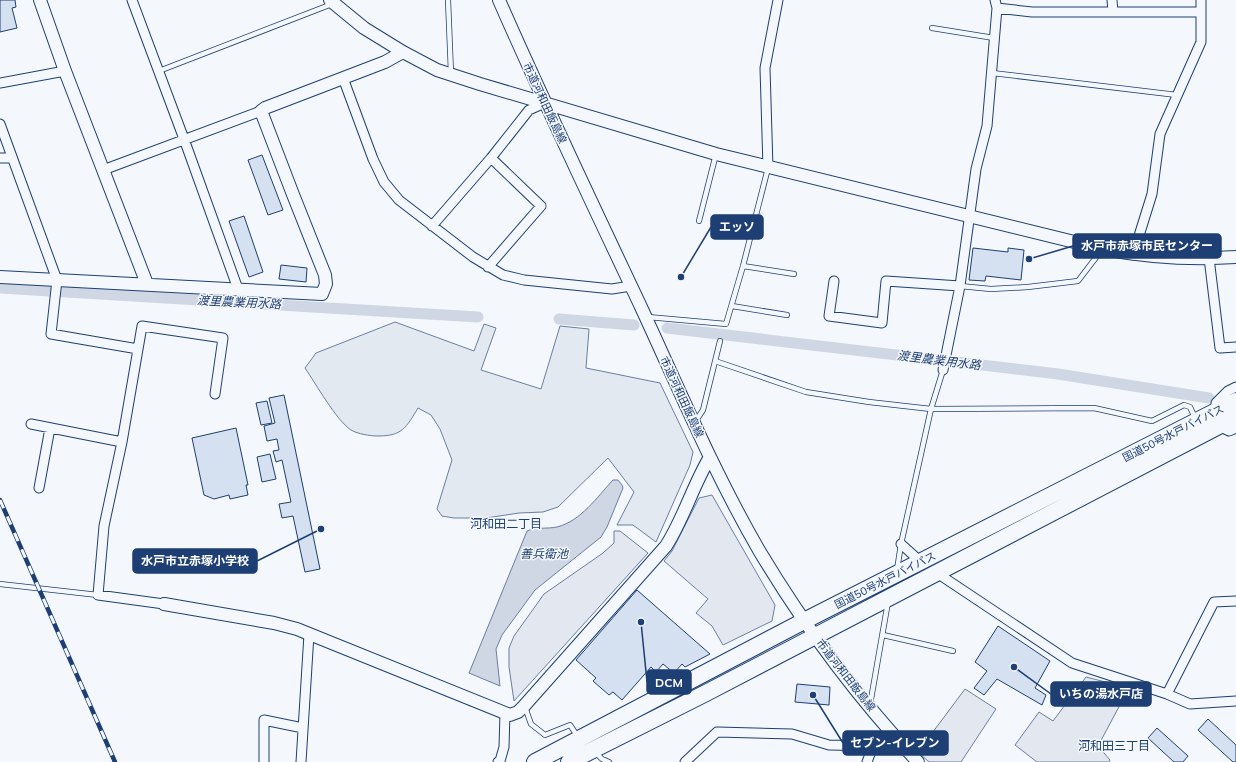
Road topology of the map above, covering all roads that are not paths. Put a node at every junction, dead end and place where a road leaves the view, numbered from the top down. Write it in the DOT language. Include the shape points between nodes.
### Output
graph roads {
  1 [pos="40,0"];
  2 [pos="132,0"];
  3 [pos="448,0"];
  4 [pos="499,0"];
  5 [pos="778,0"];
  6 [pos="1112,0"];
  7 [pos="1201,0"];
  8 [pos="332,2"];
  9 [pos="996,4"];
  10 [pos="1113,12"];
  11 [pos="1201,12"];
  12 [pos="932,28"];
  13 [pos="994,38"];
  14 [pos="403,52"];
  15 [pos="66,71"];
  16 [pos="159,72"];
  17 [pos="992,73"];
  18 [pos="451,75"];
  19 [pos="343,78"];
  20 [pos="0,83"];
  21 [pos="1177,95"];
  22 [pos="545,103"];
  23 [pos="261,111"];
  24 [pos="0,124"];
  25 [pos="184,139"];
  26 [pos="716,154"];
  27 [pos="0,158"];
  28 [pos="12,158"];
  29 [pos="491,158"];
  30 [pos="768,168"];
  31 [pos="103,170"];
  32 [pos="968,217"];
  33 [pos="699,221"];
  34 [pos="432,226"];
  35 [pos="1102,249"];
  36 [pos="1133,255"];
  37 [pos="1236,257"];
  38 [pos="1209,258"];
  39 [pos="743,266"];
  40 [pos="488,267"];
  41 [pos="794,274"];
  42 [pos="0,277"];
  43 [pos="57,280"];
  44 [pos="834,281"];
  45 [pos="147,284"];
  46 [pos="631,286"];
  47 [pos="960,286"];
  48 [pos="238,289"];
  49 [pos="732,306"];
  50 [pos="787,314"];
  51 [pos="646,317"];
  52 [pos="720,341"];
  53 [pos="1236,348"];
  54 [pos="138,349"];
  55 [pos="715,361"];
  56 [pos="943,370"];
  57 [pos="1236,386"];
  58 [pos="215,394"];
  59 [pos="1236,401"];
  60 [pos="931,409"];
  61 [pos="1236,417"];
  62 [pos="1218,418"];
  63 [pos="1197,421"];
  64 [pos="694,423"];
  65 [pos="31,424"];
  66 [pos="50,428"];
  67 [pos="1236,428"];
  68 [pos="122,442"];
  69 [pos="710,457"];
  70 [pos="39,488"];
  71 [pos="901,544"];
  72 [pos="921,562"];
  73 [pos="937,573"];
  74 [pos="896,577"];
  75 [pos="0,584"];
  76 [pos="98,595"];
  77 [pos="890,595"];
  78 [pos="1236,601"];
  79 [pos="164,604"];
  80 [pos="804,621"];
  81 [pos="309,634"];
  82 [pos="883,635"];
  83 [pos="815,636"];
  84 [pos="953,651"];
  85 [pos="1167,694"];
  86 [pos="1236,700"];
  87 [pos="524,706"];
  88 [pos="870,707"];
  89 [pos="505,713"];
  90 [pos="303,728"];
  91 [pos="891,732"];
  92 [pos="579,739"];
  93 [pos="873,746"];
  94 [pos="592,750"];
  95 [pos="264,762"];
  96 [pos="301,762"];
  97 [pos="498,762"];
  98 [pos="535,762"];
  99 [pos="569,762"];
  100 [pos="609,762"];
  101 [pos="685,762"];
  102 [pos="867,762"];
  103 [pos="918,762"];
  1 -- 15 [label="street"];
  2 -- 16 [label="street"];
  3 -- 18 [label="lane"];
  4 -- 22 [label="street, 市道河和田飯島線"];
  5 -- 30 [label="street" via="765,68"];
  6 -- 10 [label="street"];
  7 -- 11 [label="street"];
  8 -- 14 [label="street" via="364,28"];
  8 -- 16 [label="lane"];
  9 -- 10 [label="street" via="1032,12"];
  9 -- 13 [label="street"];
  10 -- 11 [label="street"];
  11 -- 21 [label="street" via="1201,42"];
  12 -- 13 [label="lane"];
  13 -- 17 [label="street"];
  14 -- 18 [label="street"];
  14 -- 19 [label="street" via="385,62"];
  15 -- 20 [label="street"];
  15 -- 31 [label="street"];
  16 -- 25 [label="street"];
  17 -- 21 [label="lane"];
  17 -- 32 [label="street" via="987,126"];
  18 -- 22 [label="street"];
  19 -- 23 [label="street"];
  19 -- 34 [label="street" via="373,160 384,182 399,200"];
  21 -- 36 [label="street" via="1160,134 1152,194"];
  22 -- 26 [label="street"];
  22 -- 29 [label="street" via="529,110"];
  22 -- 46 [label="street, 市道河和田飯島線"];
  23 -- 25 [label="street"];
  23 -- 48 [label="street" via="325,274 326,284 322,294"];
  24 -- 28 [label="street"];
  25 -- 31 [label="street"];
  25 -- 48 [label="street"];
  26 -- 30 [label="street"];
  26 -- 33 [label="lane"];
  27 -- 28 [label="street"];
  28 -- 43 [label="street"];
  29 -- 34 [label="street"];
  29 -- 40 [label="street" via="541,206"];
  30 -- 32 [label="street"];
  30 -- 39 [label="lane"];
  31 -- 45 [label="street"];
  32 -- 35 [label="street"];
  32 -- 47 [label="street"];
  34 -- 40 [label="street"];
  35 -- 36 [label="street"];
  35 -- 47 [label="lane" via="1078,281 991,289"];
  36 -- 38 [label="street"];
  37 -- 38 [label="street"];
  38 -- 53 [label="street" via="1220,348"];
  39 -- 41 [label="lane"];
  39 -- 49 [label="lane"];
  40 -- 46 [label="street" via="503,275 524,280 612,289"];
  42 -- 43 [label="street"];
  43 -- 45 [label="street"];
  43 -- 54 [label="street" via="51,334"];
  44 -- 47 [label="street" via="829,316 882,323 886,281"];
  45 -- 48 [label="street"];
  46 -- 51 [label="street, 市道河和田飯島線"];
  47 -- 56 [label="street"];
  49 -- 50 [label="lane"];
  49 -- 51 [label="lane" via="726,324"];
  51 -- 64 [label="street, 市道河和田飯島線"];
  52 -- 55 [label="lane"];
  54 -- 58 [label="street" via="142,326 223,338"];
  54 -- 68 [label="street"];
  55 -- 60 [label="lane" via="806,392"];
  55 -- 64 [label="lane" via="702,410"];
  56 -- 60 [label="lane"];
  57 -- 62 [label="street" via="1216,403"];
  59 -- 62 [label="highway, 国道50号水戸バイパス"];
  60 -- 63 [label="lane" via="1094,408 1152,421 1184,405 1190,407"];
  60 -- 71 [label="lane"];
  61 -- 62 [label="highway, 国道50号水戸バイパス"];
  62 -- 63 [label="highway, 国道50号水戸バイパス"];
  62 -- 67 [label="street" via="1229,431"];
  62 -- 73 [label="highway, 国道50号水戸バイパス"];
  63 -- 72 [label="highway, 国道50号水戸バイパス"];
  64 -- 69 [label="street, 市道河和田飯島線"];
  65 -- 66 [label="street"];
  66 -- 68 [label="street"];
  66 -- 70 [label="street"];
  68 -- 76 [label="street" via="104,526"];
  69 -- 80 [label="street, 市道河和田飯島線" via="760,552"];
  69 -- 87 [label="street" via="666,546"];
  71 -- 72 [label="street"];
  71 -- 74 [label="lane"];
  72 -- 74 [label="highway, 国道50号水戸バイパス"];
  73 -- 77 [label="highway, 国道50号水戸バイパス"];
  73 -- 85 [label="street" via="1072,663"];
  74 -- 80 [label="highway, 国道50号水戸バイパス"];
  75 -- 76 [label="lane"];
  76 -- 79 [label="street"];
  77 -- 82 [label="lane"];
  77 -- 83 [label="highway, 国道50号水戸バイパス"];
  78 -- 85 [label="street" via="1214,602"];
  79 -- 81 [label="street" via="274,623"];
  80 -- 83 [label="street, 市道河和田飯島線"];
  80 -- 92 [label="highway, 国道50号水戸バイパス"];
  81 -- 89 [label="street"];
  81 -- 90 [label="street"];
  82 -- 84 [label="lane"];
  82 -- 88 [label="lane"];
  83 -- 88 [label="street, 市道河和田飯島線"];
  83 -- 94 [label="highway, 国道50号水戸バイパス"];
  85 -- 86 [label="street" via="1190,704"];
  87 -- 89 [label="street" via="510,715"];
  87 -- 92 [label="lane" via="531,724 545,735 570,724"];
  88 -- 91 [label="street, 市道河和田飯島線"];
  89 -- 97 [label="street" via="504,747"];
  90 -- 95 [label="street" via="264,720"];
  90 -- 96 [label="street"];
  91 -- 93 [label="street"];
  91 -- 103 [label="street, 市道河和田飯島線"];
  92 -- 98 [label="highway, 国道50号水戸バイパス"];
  93 -- 101 [label="street" via="829,745 792,734 717,732"];
  93 -- 102 [label="street"];
  94 -- 99 [label="highway, 国道50号水戸バイパス"];
  94 -- 100 [label="lane"];
}
